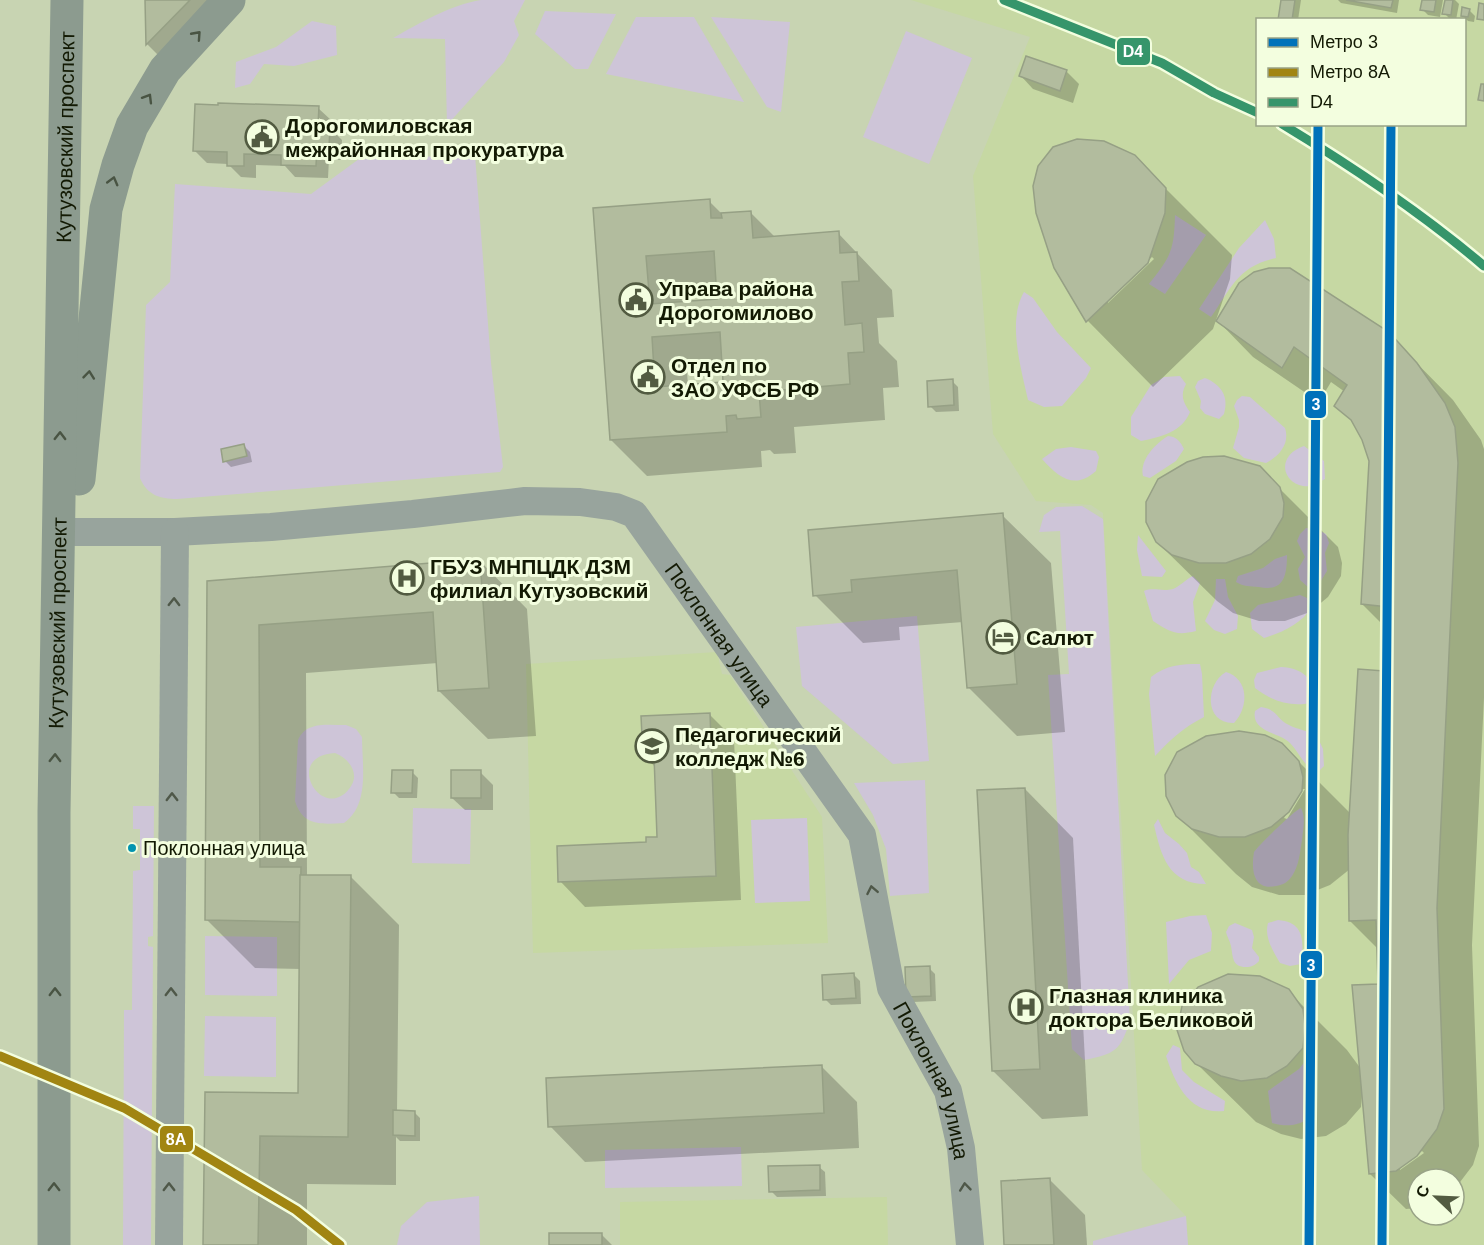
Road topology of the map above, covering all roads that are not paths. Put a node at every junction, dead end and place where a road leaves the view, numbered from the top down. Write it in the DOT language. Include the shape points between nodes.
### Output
graph roads {
  1 [pos="229,0"];
  2 [pos="67,10"];
  3 [pos="74,532"];
  4 [pos="175,532"];
  5 [pos="56,704"];
  6 [pos="54,1245"];
  7 [pos="169,1245"];
  8 [pos="970,1245"];
  3 -- 1 [label="main road, one-way" via="106,209 118,165 132,126 165,70"];
  5 -- 2 [label="main road, Кутузовский проспект, one-way"];
  3 -- 4 [label="street, Поклонная улица"];
  3 -- 5 [label="main road"];
  7 -- 4 [label="street, one-way"];
  8 -- 4 [label="street, Поклонная улица, one-way" via="961,1148 948,1091 891,988 862,835 634,514 616,507 579,502 525,501 294,525"];
  6 -- 5 [label="main road, Кутузовский проспект, one-way"];
}
